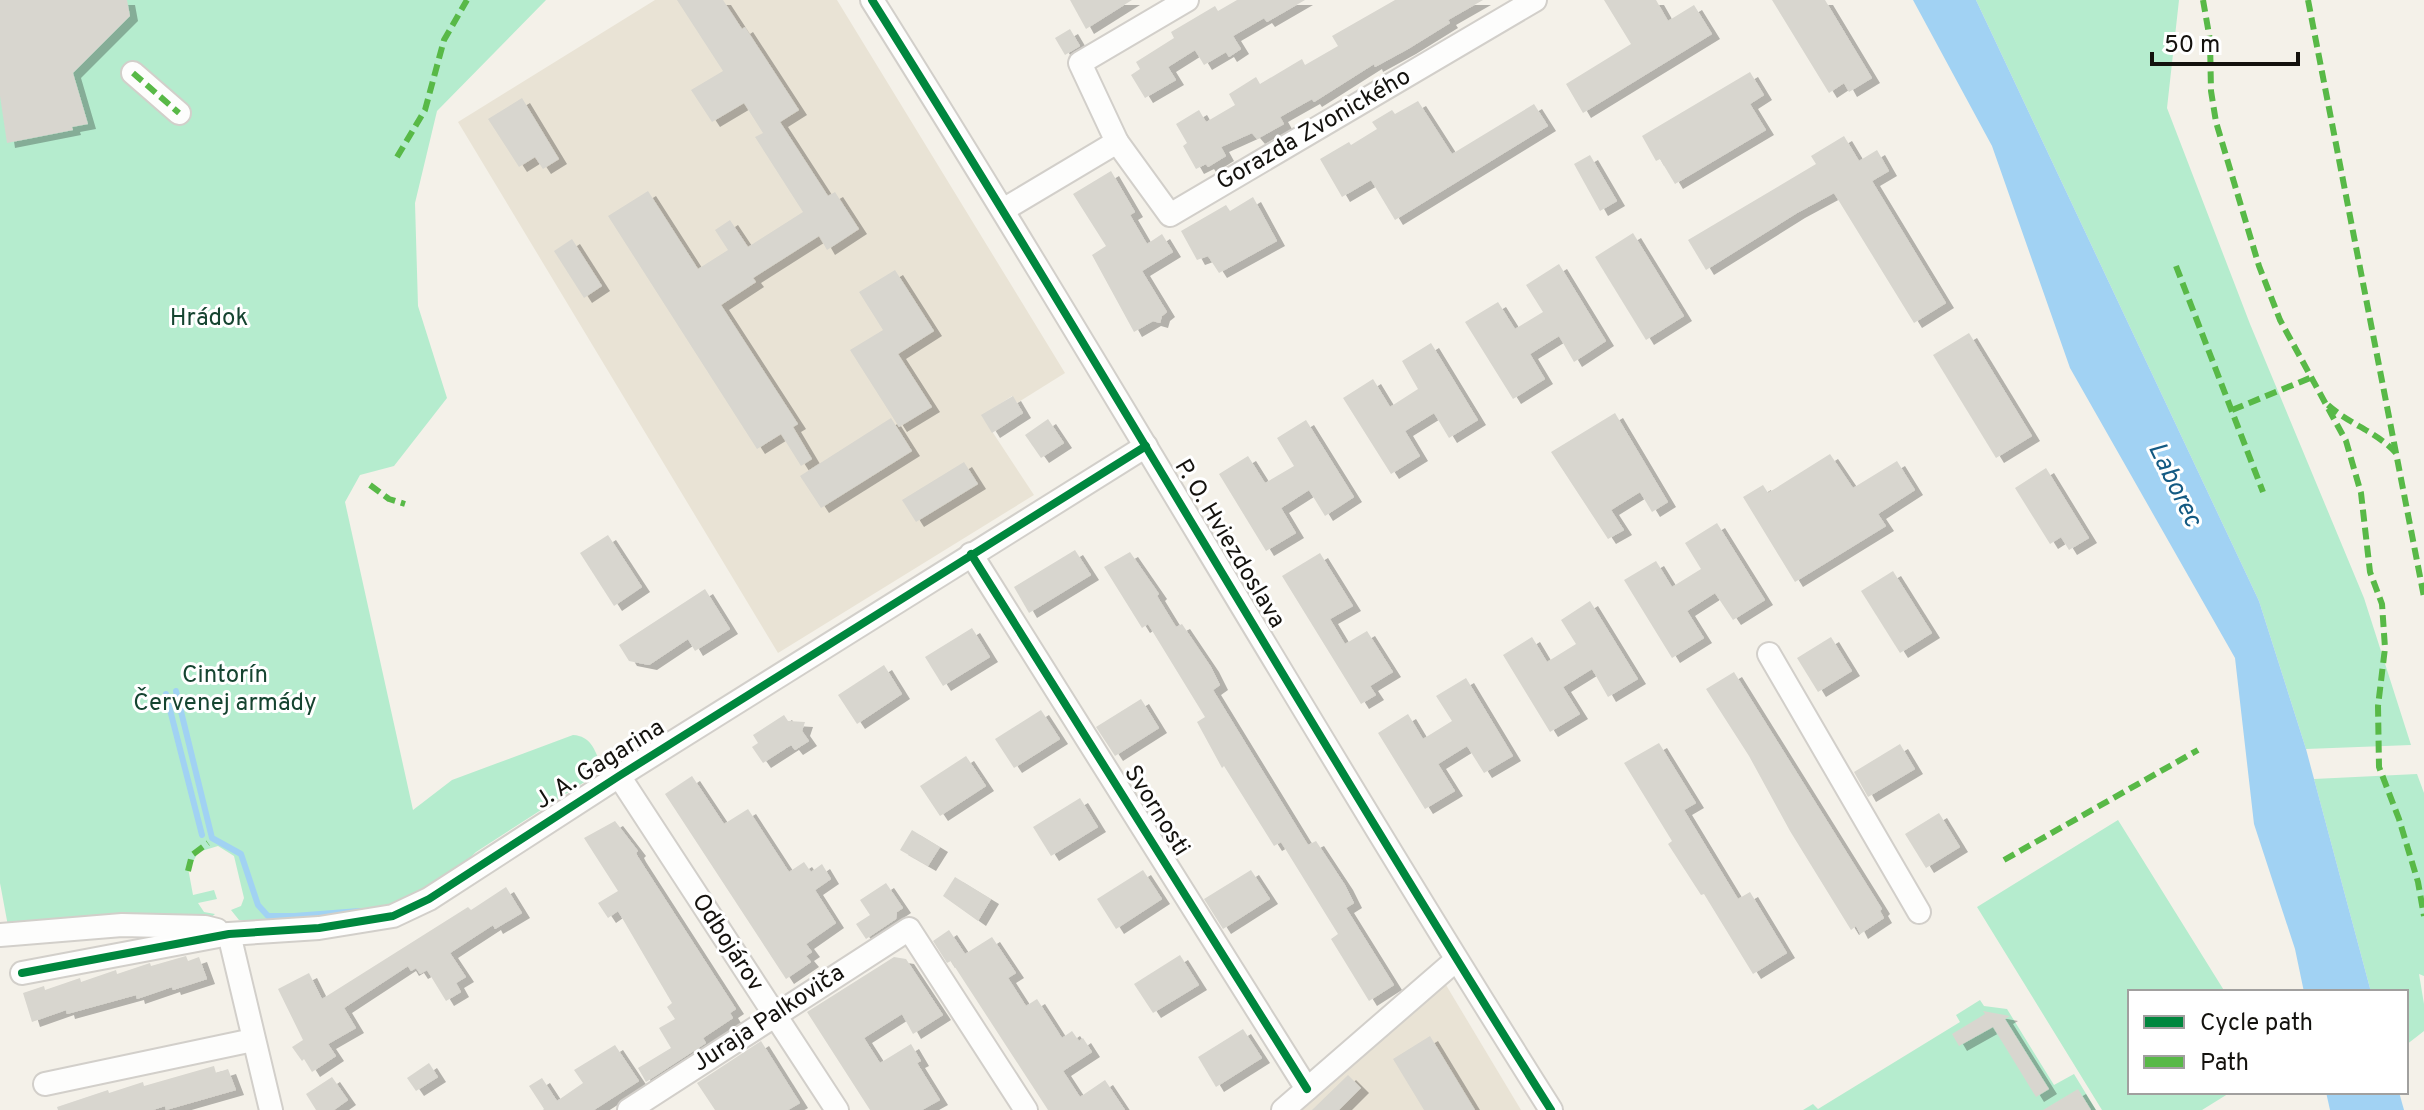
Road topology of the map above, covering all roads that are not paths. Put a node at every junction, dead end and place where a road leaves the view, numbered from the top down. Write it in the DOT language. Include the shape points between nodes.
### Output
graph roads {
  1 [pos="872,0"];
  2 [pos="1187,0"];
  3 [pos="1535,0"];
  4 [pos="133,73"];
  5 [pos="179,113"];
  6 [pos="1117,142"];
  7 [pos="1003,210"];
  8 [pos="1146,446"];
  9 [pos="971,554"];
  10 [pos="1769,654"];
  11 [pos="619,776"];
  12 [pos="1919,912"];
  13 [pos="229,934"];
  14 [pos="0,935"];
  15 [pos="1456,960"];
  16 [pos="22,973"];
  17 [pos="774,1016"];
  18 [pos="253,1040"];
  19 [pos="45,1084"];
  20 [pos="1307,1089"];
  21 [pos="640,1107"];
  22 [pos="271,1110"];
  23 [pos="837,1110"];
  24 [pos="1026,1110"];
  25 [pos="1283,1110"];
  26 [pos="1551,1110"];
  1 -- 7 [label="street, P. O. Hviezdoslava"];
  2 -- 6 [label="street, Gorazda Zvonického" via="1080,63"];
  3 -- 6 [label="street, Gorazda Zvonického" via="1170,215"];
  4 -- 5 [label="street"];
  6 -- 7 [label="street"];
  7 -- 8 [label="street, P. O. Hviezdoslava"];
  8 -- 9 [label="street, J. A. Gagarina"];
  8 -- 15 [label="street, P. O. Hviezdoslava"];
  9 -- 11 [label="street, J. A. Gagarina"];
  9 -- 20 [label="street, Svornosti"];
  10 -- 12 [label="street"];
  11 -- 13 [label="street, J. A. Gagarina" via="429,899 393,916"];
  11 -- 17 [label="street, Odbojárov"];
  13 -- 14 [label="street" via="205,927 122,925"];
  13 -- 16 [label="street, J. A. Gagarina"];
  13 -- 18 [label="street"];
  15 -- 20 [label="street"];
  15 -- 26 [label="street, P. O. Hviezdoslava"];
  17 -- 21 [label="street, Juraja Palkoviča"];
  17 -- 23 [label="street, Odbojárov"];
  17 -- 24 [label="street, Juraja Palkoviča" via="909,929"];
  18 -- 19 [label="street"];
  18 -- 22 [label="street"];
  20 -- 25 [label="street"];
}
